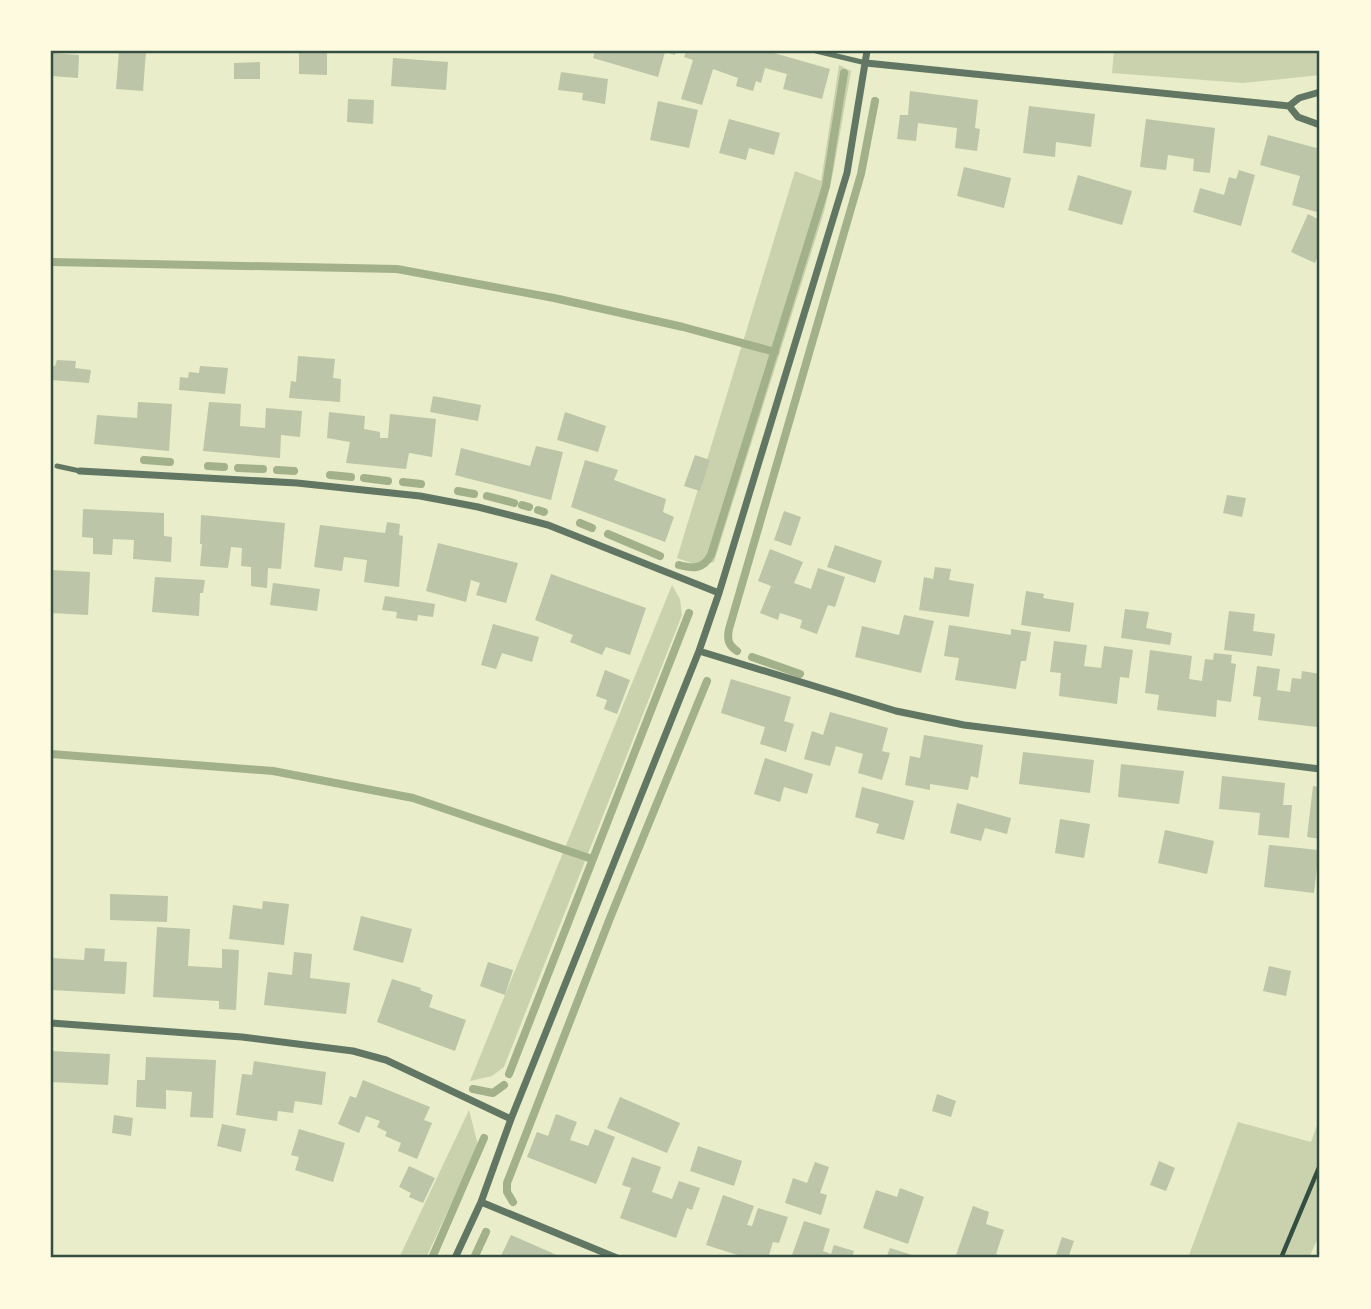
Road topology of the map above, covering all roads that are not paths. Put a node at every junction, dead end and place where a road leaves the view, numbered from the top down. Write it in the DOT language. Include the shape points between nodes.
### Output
graph roads {
  1 [pos="816,51"];
  2 [pos="867,51"];
  3 [pos="866,64"];
  4 [pos="1320,92"];
  5 [pos="1289,106"];
  6 [pos="1320,125"];
  7 [pos="57,466"];
  8 [pos="80,471"];
  9 [pos="719,593"];
  10 [pos="699,650"];
  11 [pos="1320,769"];
  12 [pos="51,1023"];
  13 [pos="511,1119"];
  14 [pos="481,1202"];
  15 [pos="455,1258"];
  16 [pos="617,1258"];
  1 -- 3 [label="lane"];
  2 -- 3 [label="street"];
  3 -- 5 [label="street"];
  3 -- 9 [label="street" via="847,173"];
  4 -- 5 [label="street"];
  5 -- 6 [label="street" via="1298,117"];
  7 -- 8 [label="lane"];
  8 -- 9 [label="street" via="297,483 431,498 548,525"];
  9 -- 10 [label="street"];
  10 -- 11 [label="street" via="896,711 964,725"];
  10 -- 13 [label="street"];
  12 -- 13 [label="street" via="242,1037 353,1051 387,1060"];
  13 -- 14 [label="street"];
  14 -- 15 [label="street"];
  14 -- 16 [label="street"];
}
